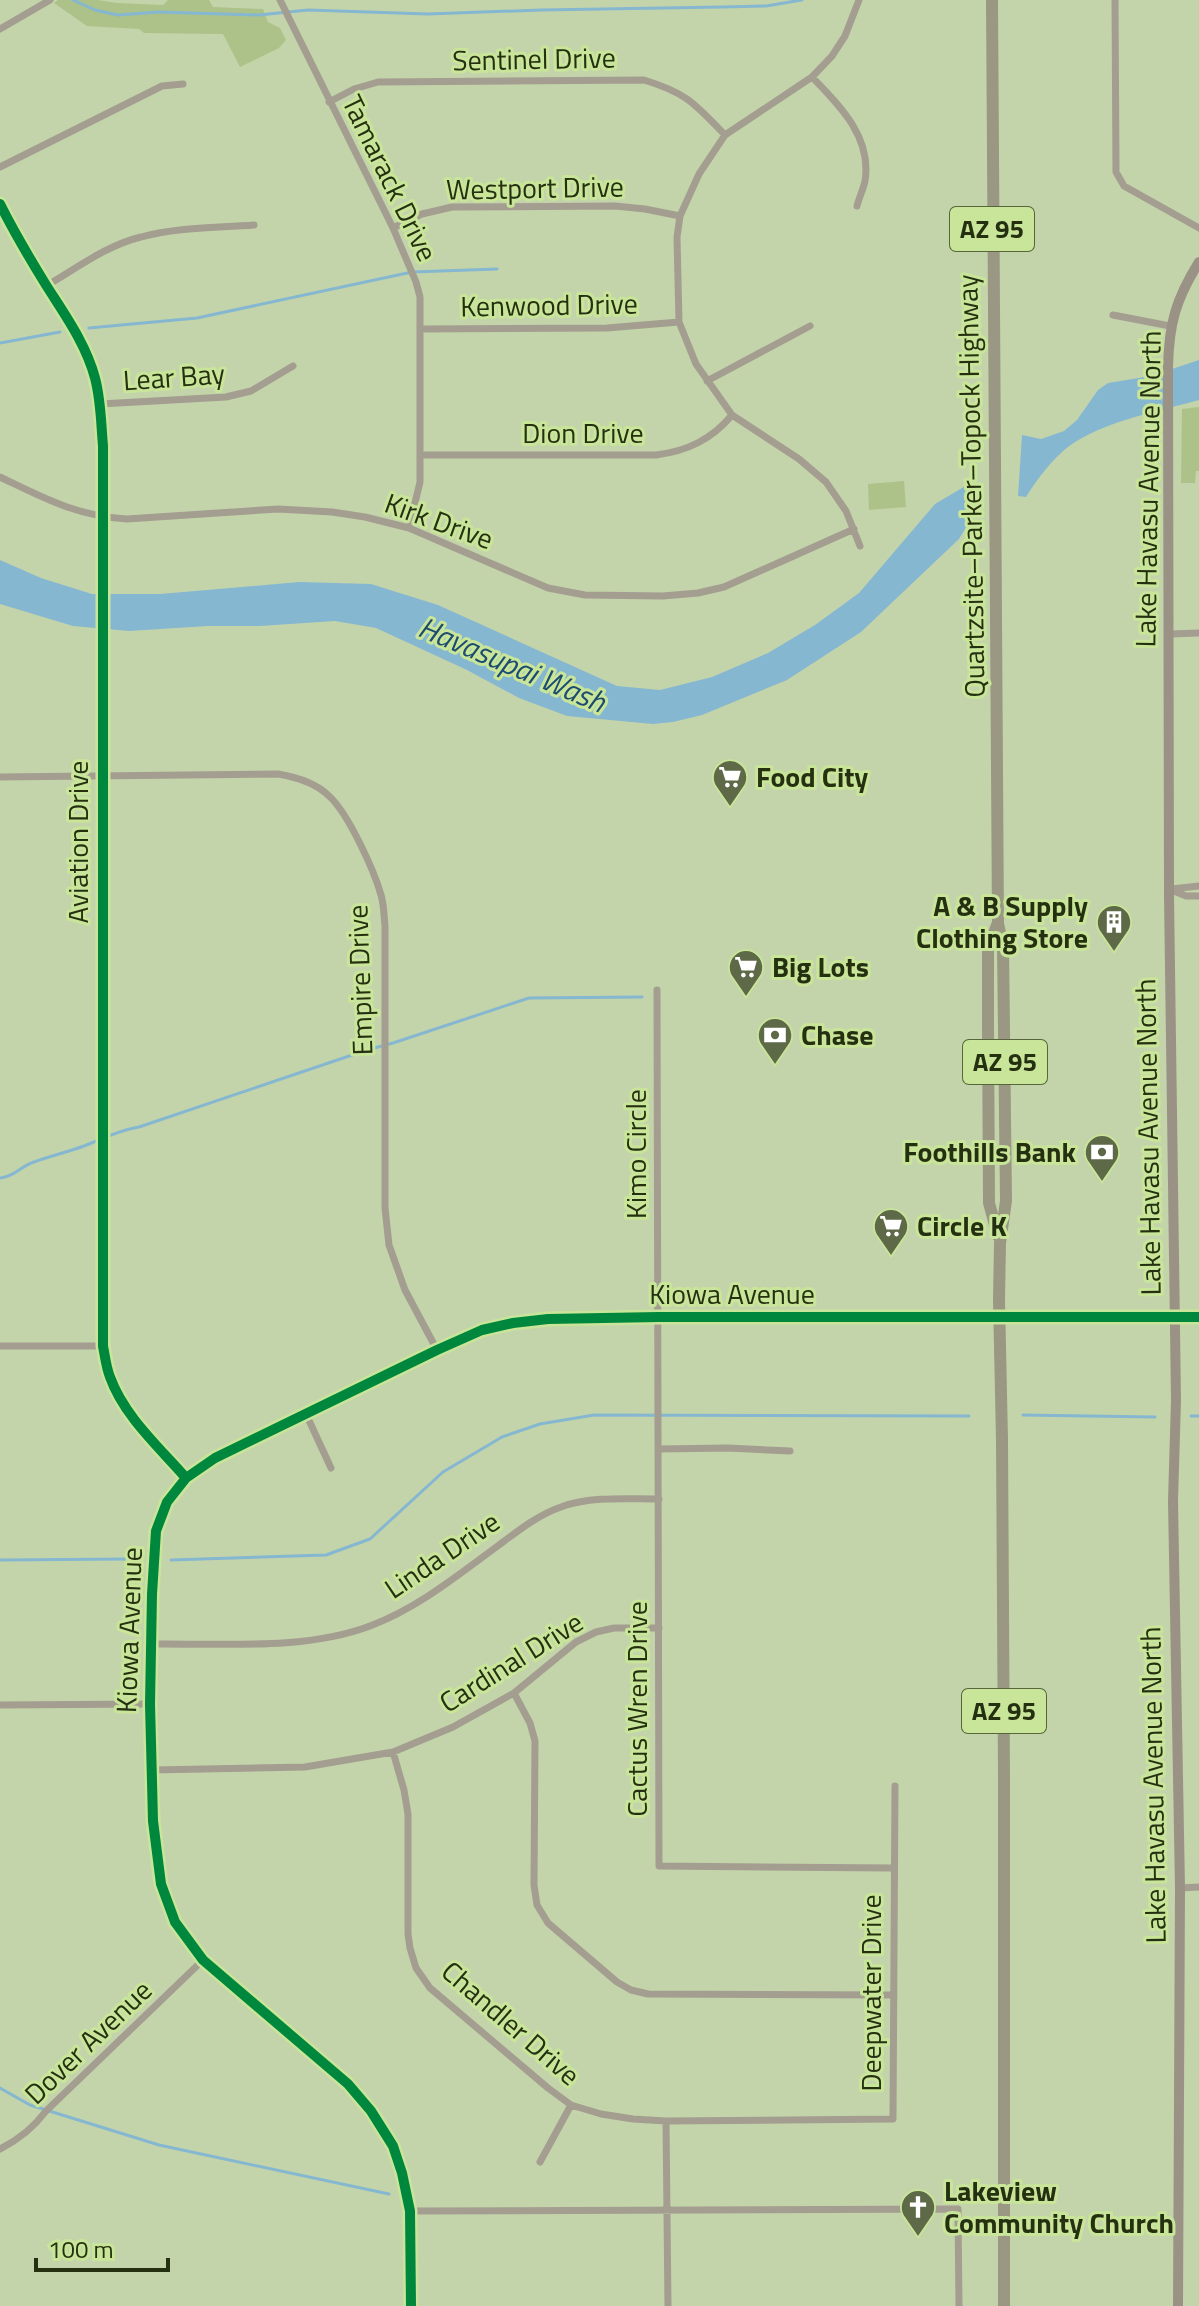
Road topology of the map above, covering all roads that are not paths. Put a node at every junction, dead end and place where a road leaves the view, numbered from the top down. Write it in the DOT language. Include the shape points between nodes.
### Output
graph roads {
  1 [pos="50,0"];
  2 [pos="280,0"];
  3 [pos="859,0"];
  4 [pos="992,0"];
  5 [pos="1115,0"];
  6 [pos="0,29"];
  7 [pos="812,77"];
  8 [pos="183,84"];
  9 [pos="329,102"];
  10 [pos="725,135"];
  11 [pos="0,167"];
  12 [pos="0,204"];
  13 [pos="857,206"];
  14 [pos="680,216"];
  15 [pos="254,225"];
  16 [pos="393,228"];
  17 [pos="1199,228"];
  18 [pos="1199,262"];
  19 [pos="46,286"];
  20 [pos="1113,315"];
  21 [pos="679,322"];
  22 [pos="810,326"];
  23 [pos="1170,326"];
  24 [pos="420,329"];
  25 [pos="293,366"];
  26 [pos="707,381"];
  27 [pos="100,404"];
  28 [pos="732,415"];
  29 [pos="421,455"];
  30 [pos="0,477"];
  31 [pos="102,518"];
  32 [pos="409,528"];
  33 [pos="854,529"];
  34 [pos="860,546"];
  35 [pos="1199,633"];
  36 [pos="1170,634"];
  37 [pos="102,776"];
  38 [pos="0,777"];
  39 [pos="1199,886"];
  40 [pos="1169,889"];
  41 [pos="1199,896"];
  42 [pos="657,990"];
  43 [pos="659,1317"];
  44 [pos="1199,1317"];
  45 [pos="999,1318"];
  46 [pos="1175,1318"];
  47 [pos="0,1346"];
  48 [pos="103,1346"];
  49 [pos="437,1350"];
  50 [pos="306,1414"];
  51 [pos="659,1449"];
  52 [pos="790,1451"];
  53 [pos="331,1468"];
  54 [pos="186,1478"];
  55 [pos="659,1499"];
  56 [pos="659,1628"];
  57 [pos="151,1644"];
  58 [pos="514,1693"];
  59 [pos="150,1704"];
  60 [pos="0,1705"];
  61 [pos="393,1752"];
  62 [pos="152,1770"];
  63 [pos="895,1786"];
  64 [pos="893,1868"];
  65 [pos="1199,1887"];
  66 [pos="1180,1888"];
  67 [pos="203,1960"];
  68 [pos="894,1995"];
  69 [pos="571,2105"];
  70 [pos="893,2119"];
  71 [pos="666,2121"];
  72 [pos="0,2149"];
  73 [pos="540,2162"];
  74 [pos="668,2209"];
  75 [pos="410,2211"];
  76 [pos="411,2306"];
  77 [pos="668,2306"];
  78 [pos="959,2306"];
  79 [pos="1004,2306"];
  80 [pos="1178,2306"];
  1 -- 6 [label="street"];
  2 -- 9 [label="street, Tamarack Drive"];
  3 -- 7 [label="street" via="845,36"];
  4 -- 45 [label="highway, Quartzsite–Parker–Topock Highway / AZ 95" via="998,924 988,950 988,1026 989,1203 1000,1243"];
  5 -- 17 [label="street" via="1116,172 1124,186"];
  7 -- 10 [label="street"];
  7 -- 13 [label="street" via="857,130 865,180"];
  8 -- 11 [label="street" via="162,86"];
  9 -- 10 [label="street, Sentinel Drive" via="378,82 644,80 689,99"];
  9 -- 16 [label="street, Tamarack Drive"];
  10 -- 14 [label="street"];
  12 -- 19 [label="street, Aviation Drive"];
  14 -- 16 [label="street, Westport Drive" via="615,206 452,207"];
  14 -- 21 [label="street"];
  15 -- 19 [label="street" via="140,237"];
  16 -- 24 [label="street, Tamarack Drive" via="416,282"];
  18 -- 23 [label="main road, Lake Havasu Avenue North"];
  19 -- 27 [label="street, Aviation Drive" via="89,358"];
  20 -- 23 [label="street"];
  21 -- 24 [label="street, Kenwood Drive" via="607,328"];
  21 -- 26 [label="street"];
  22 -- 26 [label="street"];
  23 -- 36 [label="main road, Lake Havasu Avenue North"];
  24 -- 29 [label="street, Tamarack Drive"];
  25 -- 27 [label="street, Lear Bay" via="251,391 226,397"];
  26 -- 28 [label="street"];
  27 -- 31 [label="street, Aviation Drive"];
  28 -- 29 [label="street, Dion Drive" via="702,442 672,453"];
  28 -- 33 [label="street" via="815,472 838,498"];
  29 -- 32 [label="street, Tamarack Drive"];
  30 -- 31 [label="street, Kirk Drive" via="61,507"];
  31 -- 32 [label="street, Kirk Drive" via="278,509 332,512"];
  31 -- 37 [label="street, Aviation Drive"];
  32 -- 33 [label="street, Kirk Drive" via="548,588 585,595 663,596 724,587"];
  33 -- 34 [label="street"];
  35 -- 36 [label="street"];
  36 -- 40 [label="main road, Lake Havasu Avenue North"];
  37 -- 38 [label="street, Empire Drive"];
  37 -- 48 [label="street, Aviation Drive"];
  37 -- 49 [label="street, Empire Drive" via="278,774 311,783 343,814 382,897 389,1245 405,1290"];
  39 -- 40 [label="street"];
  40 -- 41 [label="street"];
  40 -- 46 [label="main road, Lake Havasu Avenue North"];
  42 -- 43 [label="street, Kimo Circle"];
  43 -- 45 [label="street, Kiowa Avenue"];
  43 -- 49 [label="street, Kiowa Avenue" via="513,1323"];
  43 -- 51 [label="street, Cactus Wren Drive"];
  44 -- 46 [label="street, Kiowa Avenue"];
  45 -- 46 [label="street, Kiowa Avenue"];
  45 -- 79 [label="highway, Quartzsite–Parker–Topock Highway / AZ 95"];
  46 -- 66 [label="main road, Lake Havasu Avenue North"];
  47 -- 48 [label="street"];
  48 -- 54 [label="street, Aviation Drive" via="109,1376 123,1403"];
  49 -- 50 [label="street, Kiowa Avenue"];
  50 -- 53 [label="street"];
  50 -- 54 [label="street, Kiowa Avenue"];
  51 -- 52 [label="street"];
  51 -- 55 [label="street, Cactus Wren Drive"];
  54 -- 57 [label="street, Kiowa Avenue" via="167,1502 156,1531"];
  55 -- 56 [label="street, Cactus Wren Drive"];
  55 -- 57 [label="street, Linda Drive" via="589,1500 562,1506 532,1521 428,1596 356,1630 286,1642"];
  56 -- 58 [label="street, Cardinal Drive" via="596,1632"];
  56 -- 64 [label="street, Cactus Wren Drive" via="659,1866"];
  57 -- 59 [label="street, Kiowa Avenue"];
  58 -- 61 [label="street, Cardinal Drive"];
  58 -- 68 [label="street" via="535,1741 537,1905 548,1923 617,1982 648,1994"];
  59 -- 60 [label="street"];
  59 -- 62 [label="street, Kiowa Avenue"];
  61 -- 62 [label="street, Cardinal Drive" via="305,1767"];
  61 -- 69 [label="street, Chandler Drive" via="408,1814 408,1934 416,1968 430,1988"];
  62 -- 67 [label="street, Kiowa Avenue" via="161,1884 175,1922"];
  63 -- 64 [label="street, Deepwater Drive"];
  64 -- 68 [label="street, Deepwater Drive"];
  65 -- 66 [label="street"];
  66 -- 80 [label="main road, Lake Havasu Avenue North"];
  67 -- 72 [label="street, Dover Avenue" via="36,2124"];
  67 -- 75 [label="street, Kiowa Avenue" via="348,2084 371,2111 393,2146"];
  68 -- 70 [label="street, Deepwater Drive"];
  69 -- 71 [label="street, Chandler Drive"];
  69 -- 73 [label="street"];
  70 -- 71 [label="street, Chandler Drive"];
  71 -- 74 [label="street"];
  74 -- 75 [label="street"];
  74 -- 77 [label="street"];
  74 -- 78 [label="street" via="958,2209"];
  75 -- 76 [label="street, Kiowa Avenue"];
}
